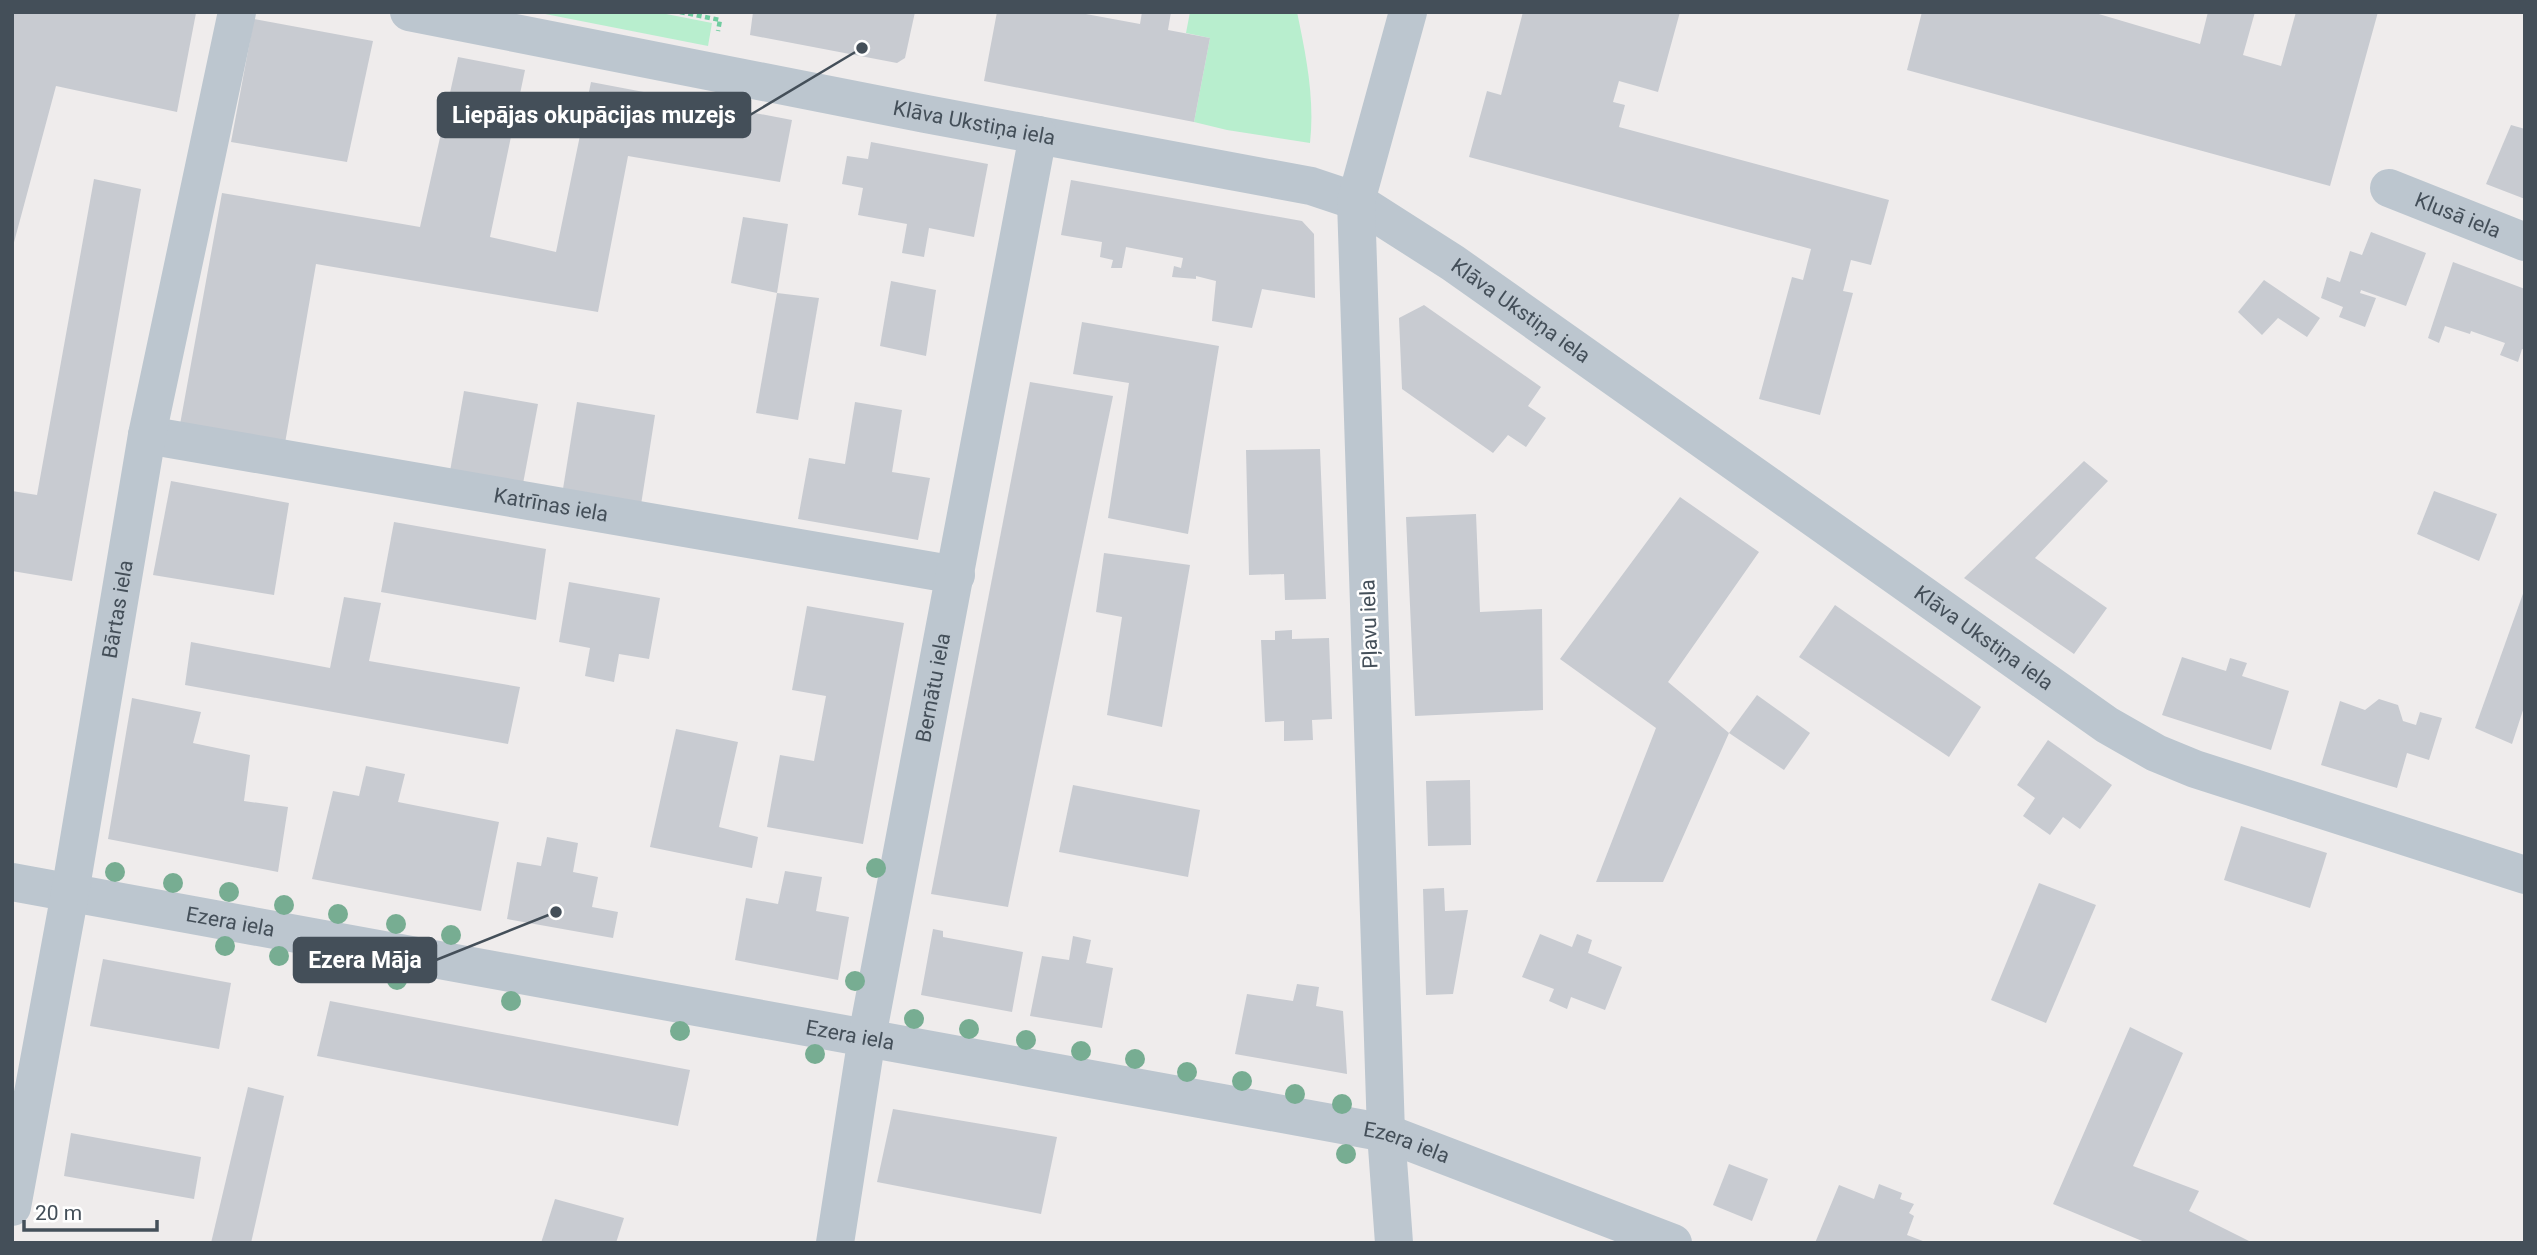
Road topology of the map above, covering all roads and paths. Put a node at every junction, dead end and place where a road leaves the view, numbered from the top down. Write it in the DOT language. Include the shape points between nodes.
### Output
graph roads {
  1 [pos="237,12"];
  2 [pos="409,12"];
  3 [pos="1408,12"];
  4 [pos="1038,135"];
  5 [pos="2389,188"];
  6 [pos="1356,201"];
  7 [pos="2525,242"];
  8 [pos="147,435"];
  9 [pos="956,575"];
  10 [pos="2525,875"];
  11 [pos="12,882"];
  12 [pos="70,893"];
  13 [pos="867,1037"];
  14 [pos="1385,1133"];
  15 [pos="12,1207"];
  16 [pos="835,1243"];
  17 [pos="1394,1243"];
  18 [pos="1673,1243"];
  1 -- 8 [label="street, Bārtas iela"];
  2 -- 4 [label="street, Klāva Ukstiņa iela"];
  3 -- 6 [label="street, Pļavu iela"];
  4 -- 6 [label="street, Klāva Ukstiņa iela" via="1311,186"];
  4 -- 9 [label="street, Bernātu iela"];
  5 -- 7 [label="street, Klusā iela"];
  6 -- 10 [label="street, Klāva Ukstiņa iela" via="1453,263 2108,725 2155,753"];
  6 -- 14 [label="street, Pļavu iela"];
  8 -- 9 [label="street, Katrīnas iela"];
  8 -- 12 [label="street, Bārtas iela"];
  9 -- 13 [label="street, Bernātu iela"];
  11 -- 12 [label="street, Ezera iela"];
  12 -- 13 [label="street, Ezera iela"];
  12 -- 15 [label="street, Bārtas iela"];
  13 -- 14 [label="street, Ezera iela"];
  13 -- 16 [label="street, Bernātu iela"];
  14 -- 17 [label="street, Pļavu iela"];
  14 -- 18 [label="street, Ezera iela"];
}
